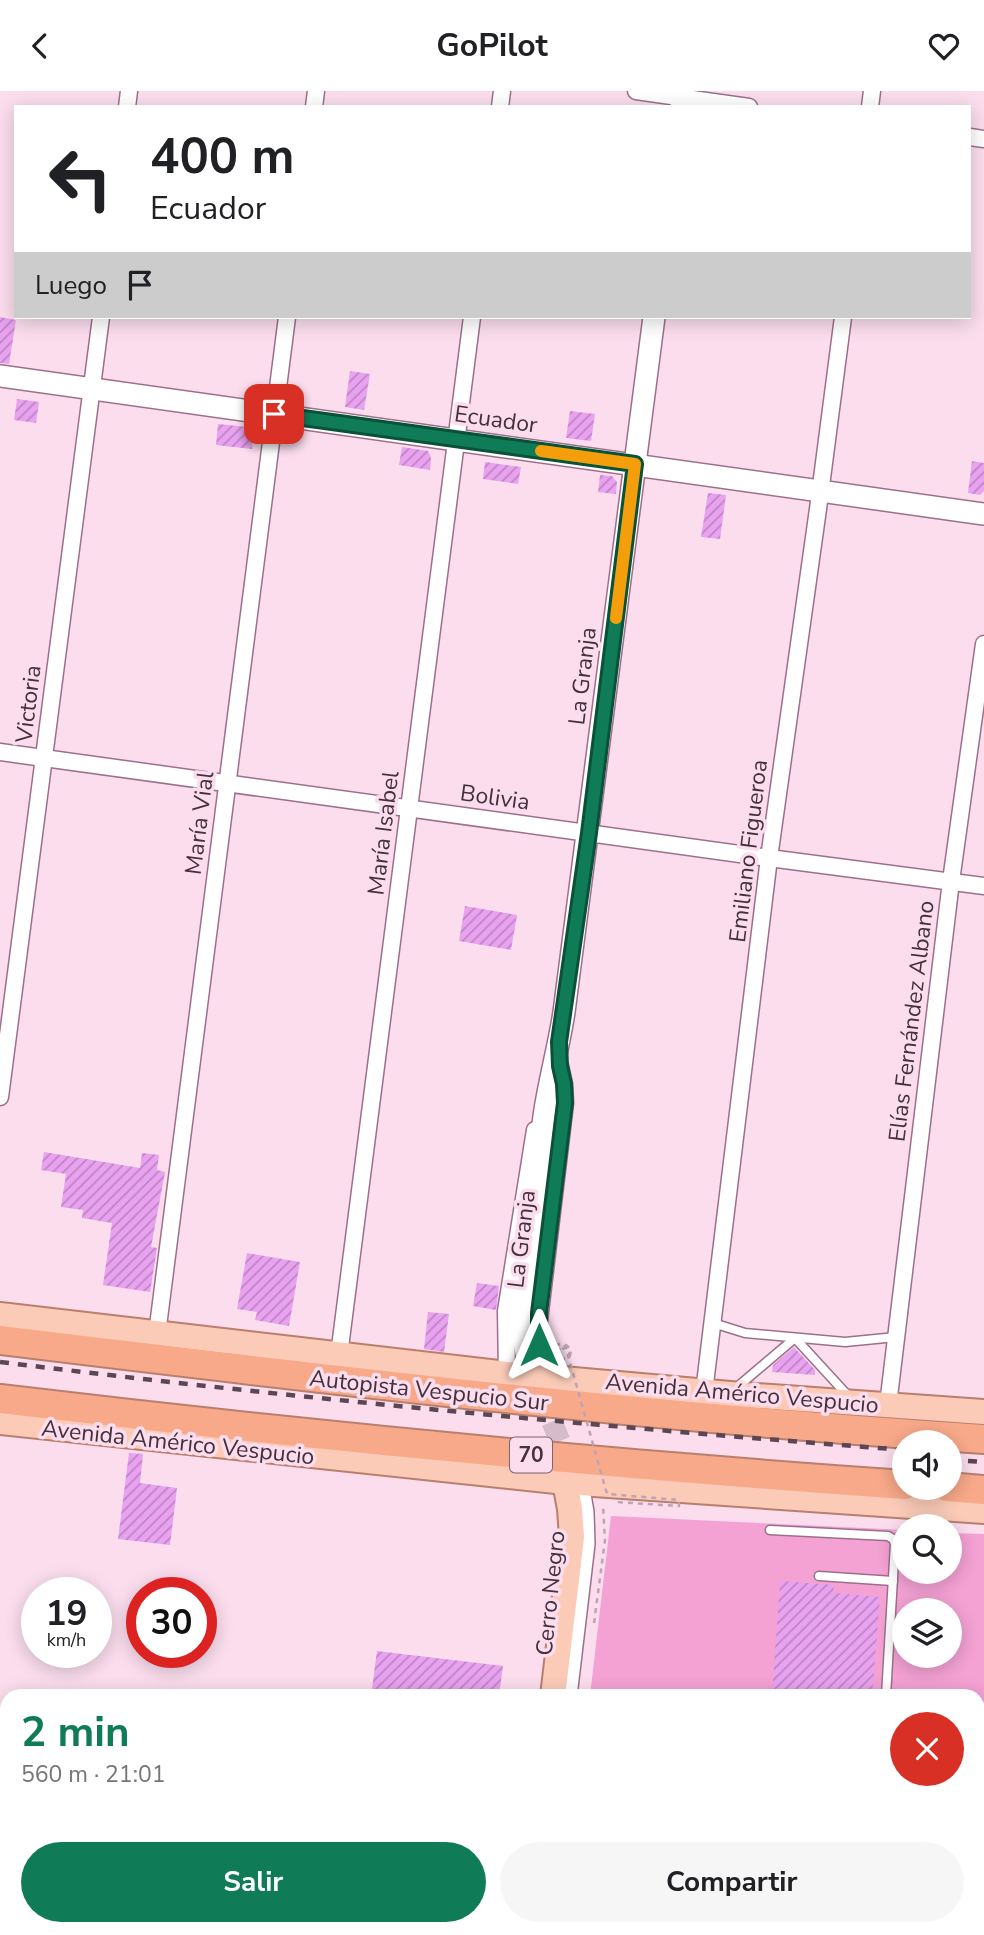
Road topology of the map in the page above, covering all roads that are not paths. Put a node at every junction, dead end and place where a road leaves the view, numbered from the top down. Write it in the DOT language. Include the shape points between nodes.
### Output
graph roads {
  1 [pos="636,91"];
  2 [pos="683,98"];
  3 [pos="734,105"];
  4 [pos="101,319"];
  5 [pos="287,319"];
  6 [pos="472,319"];
  7 [pos="654,319"];
  8 [pos="843,319"];
  9 [pos="0,376"];
  10 [pos="92,389"];
  11 [pos="274,414"];
  12 [pos="456,440"];
  13 [pos="635,464"];
  14 [pos="821,491"];
  15 [pos="984,514"];
  16 [pos="984,644"];
  17 [pos="0,752"];
  18 [pos="44,758"];
  19 [pos="227,783"];
  20 [pos="409,809"];
  21 [pos="589,833"];
  22 [pos="769,858"];
  23 [pos="951,881"];
  24 [pos="984,885"];
  25 [pos="559,1042"];
  26 [pos="560,1066"];
  27 [pos="548,1087"];
  28 [pos="0,1097"];
  29 [pos="542,1173"];
  30 [pos="0,1315"];
  31 [pos="713,1323"];
  32 [pos="157,1334"];
  33 [pos="896,1337"];
  34 [pos="795,1338"];
  35 [pos="0,1339"];
  36 [pos="339,1355"];
  37 [pos="517,1366"];
  38 [pos="546,1377"];
  39 [pos="704,1392"];
  40 [pos="730,1394"];
  41 [pos="0,1399"];
  42 [pos="854,1402"];
  43 [pos="888,1405"];
  44 [pos="984,1412"];
  45 [pos="0,1422"];
  46 [pos="984,1439"];
  47 [pos="892,1484"];
  48 [pos="962,1488"];
  49 [pos="573,1489"];
  50 [pos="984,1490"];
  51 [pos="984,1511"];
  52 [pos="770,1530"];
  53 [pos="892,1539"];
  54 [pos="819,1576"];
  55 [pos="892,1581"];
  56 [pos="893,1584"];
  57 [pos="554,1689"];
  58 [pos="567,1689"];
  59 [pos="886,1689"];
  1 -- 2 [label="street"];
  2 -- 3 [label="street"];
  4 -- 10 [label="street, Victoria"];
  5 -- 11 [label="street, María Vial"];
  6 -- 12 [label="street, María Isabel"];
  7 -- 13 [label="main road, La Granja"];
  8 -- 14 [label="street, Emiliano Figueroa"];
  9 -- 10 [label="main road, Ecuador"];
  10 -- 11 [label="main road, Ecuador"];
  10 -- 18 [label="street, Victoria"];
  11 -- 12 [label="main road, Ecuador"];
  11 -- 19 [label="street, María Vial"];
  12 -- 13 [label="main road, Ecuador"];
  12 -- 20 [label="street, María Isabel"];
  13 -- 14 [label="main road, Ecuador"];
  13 -- 21 [label="main road, La Granja"];
  14 -- 15 [label="main road, Ecuador"];
  14 -- 22 [label="street, Emiliano Figueroa"];
  16 -- 23 [label="street, Elías Fernández Albano"];
  17 -- 18 [label="street, Bolivia"];
  18 -- 19 [label="street, Bolivia"];
  18 -- 28 [label="street, Victoria"];
  19 -- 20 [label="street, Bolivia"];
  19 -- 32 [label="street, María Vial"];
  20 -- 21 [label="street, Bolivia"];
  20 -- 36 [label="street, María Isabel"];
  21 -- 22 [label="street, Bolivia"];
  21 -- 25 [label="main road, La Granja"];
  22 -- 23 [label="street, Bolivia"];
  22 -- 31 [label="street, Emiliano Figueroa"];
  23 -- 24 [label="street, Bolivia"];
  23 -- 33 [label="street, Elías Fernández Albano"];
  25 -- 26 [label="main road, La Granja"];
  25 -- 27 [label="main road, La Granja"];
  26 -- 29 [label="main road, La Granja"];
  26 -- 38 [label="street, La Granja" via="565,1103 538,1329"];
  27 -- 29 [label="main road, La Granja"];
  27 -- 37 [label="street, La Granja" via="532,1144 506,1311"];
  29 -- 37 [label="main road, La Granja"];
  30 -- 32 [label="main road, Avenida Américo Vespucio"];
  31 -- 34 [label="lane" via="745,1333"];
  31 -- 39 [label="street, Emiliano Figueroa"];
  32 -- 36 [label="main road, Avenida Américo Vespucio"];
  33 -- 34 [label="lane" via="845,1342"];
  33 -- 43 [label="street, Elías Fernández Albano"];
  34 -- 40 [label="lane"];
  34 -- 42 [label="lane"];
  35 -- 46 [label="highway, Autopista Vespucio Sur / 70" via="537,1402"];
  36 -- 37 [label="main road, Avenida Américo Vespucio"];
  37 -- 38 [label="main road, Avenida Américo Vespucio"];
  38 -- 39 [label="main road, Avenida Américo Vespucio"];
  39 -- 40 [label="main road, Avenida Américo Vespucio"];
  40 -- 42 [label="main road, Avenida Américo Vespucio"];
  41 -- 47 [label="highway, 70" via="360,1439"];
  42 -- 43 [label="main road, Avenida Américo Vespucio"];
  43 -- 44 [label="main road, Avenida Américo Vespucio"];
  45 -- 49 [label="main road, Avenida Américo Vespucio"];
  48 -- 50 [label="highway"];
  49 -- 51 [label="main road, Avenida Américo Vespucio"];
  49 -- 57 [label="main road" via="572,1537"];
  49 -- 58 [label="main road, Cerro Negro" via="583,1512 584,1544"];
  52 -- 53 [label="lane"];
  54 -- 55 [label="lane"];
  56 -- 59 [label="lane"];
}
